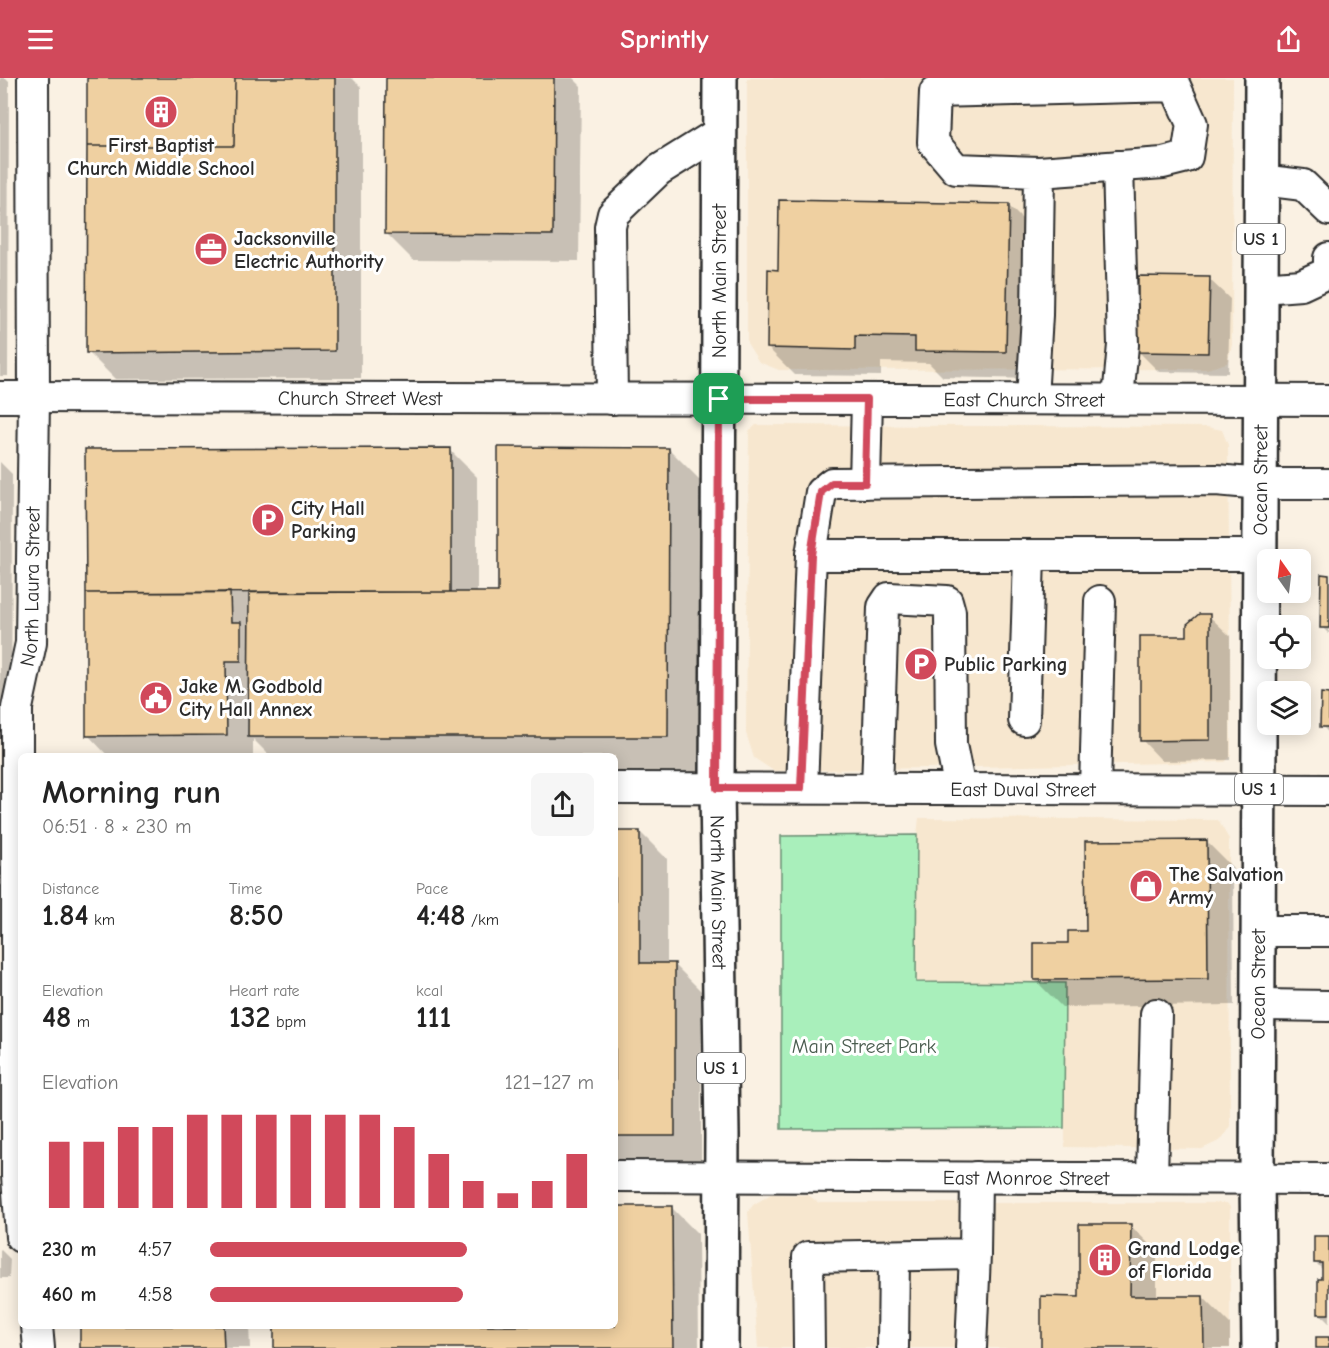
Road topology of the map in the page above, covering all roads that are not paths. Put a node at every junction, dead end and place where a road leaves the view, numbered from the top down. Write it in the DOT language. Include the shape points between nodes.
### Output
graph roads {
  1 [pos="33,78"];
  2 [pos="720,78"];
  3 [pos="1262,78"];
  4 [pos="720,132"];
  5 [pos="1118,166"];
  6 [pos="1039,172"];
  7 [pos="1262,180"];
  8 [pos="1329,210"];
  9 [pos="1329,258"];
  10 [pos="1261,288"];
  11 [pos="0,397"];
  12 [pos="34,397"];
  13 [pos="612,399"];
  14 [pos="719,399"];
  15 [pos="867,399"];
  16 [pos="1032,399"];
  17 [pos="1118,399"];
  18 [pos="1261,399"];
  19 [pos="1329,400"];
  20 [pos="865,483"];
  21 [pos="1261,484"];
  22 [pos="1329,484"];
  23 [pos="1260,549"];
  24 [pos="811,555"];
  25 [pos="1257,555"];
  26 [pos="1029,556"];
  27 [pos="1100,601"];
  28 [pos="1260,603"];
  29 [pos="1024,720"];
  30 [pos="13,787"];
  31 [pos="618,788"];
  32 [pos="717,788"];
  33 [pos="801,788"];
  34 [pos="877,788"];
  35 [pos="960,789"];
  36 [pos="1095,789"];
  37 [pos="1259,789"];
  38 [pos="1329,790"];
  39 [pos="1258,931"];
  40 [pos="1329,931"];
  41 [pos="1258,1005"];
  42 [pos="1329,1006"];
  43 [pos="1156,1014"];
  44 [pos="12,1176"];
  45 [pos="618,1176"];
  46 [pos="722,1176"];
  47 [pos="976,1178"];
  48 [pos="1152,1178"];
  49 [pos="1257,1178"];
  50 [pos="1329,1179"];
  51 [pos="18,1217"];
  52 [pos="975,1254"];
  53 [pos="894,1256"];
  54 [pos="37,1329"];
  55 [pos="39,1348"];
  56 [pos="722,1348"];
  57 [pos="809,1348"];
  58 [pos="893,1348"];
  59 [pos="971,1348"];
  60 [pos="1259,1348"];
  1 -- 12 [label="street, North Laura Street"];
  2 -- 4 [label="main road, North Main Street / US 1"];
  3 -- 7 [label="main road, Ocean Street / US 1"];
  4 -- 13 [label="street" via="659,170 613,214"];
  4 -- 14 [label="main road, North Main Street / US 1"];
  5 -- 6 [label="street"];
  5 -- 6 [label="street" via="1187,157 1192,124 1175,86 935,92 933,142 956,169"];
  5 -- 17 [label="street" via="1123,345"];
  6 -- 16 [label="street"];
  7 -- 8 [label="street" via="1303,185"];
  7 -- 10 [label="main road, Ocean Street / US 1"];
  9 -- 10 [label="street" via="1329,272 1301,285"];
  10 -- 18 [label="main road, Ocean Street / US 1"];
  11 -- 12 [label="street, Church Street West"];
  12 -- 13 [label="street, Church Street West"];
  12 -- 30 [label="street, North Laura Street" via="31,643 18,700"];
  13 -- 14 [label="street, Church Street West"];
  14 -- 15 [label="street, East Church Street"];
  14 -- 32 [label="main road, North Main Street / US 1"];
  15 -- 16 [label="street, East Church Street"];
  15 -- 20 [label="street"];
  16 -- 17 [label="street, East Church Street"];
  17 -- 18 [label="street, East Church Street"];
  18 -- 19 [label="street, East Church Street"];
  18 -- 21 [label="main road, Ocean Street / US 1"];
  20 -- 21 [label="street" via="1216,480"];
  20 -- 24 [label="street" via="832,483 821,492"];
  21 -- 22 [label="street"];
  21 -- 23 [label="main road, Ocean Street / US 1"];
  24 -- 26 [label="street"];
  24 -- 33 [label="street"];
  25 -- 26 [label="street"];
  26 -- 29 [label="street"];
  27 -- 36 [label="street"];
  28 -- 37 [label="main road, Ocean Street / US 1"];
  30 -- 44 [label="street, North Laura Street"];
  31 -- 32 [label="street, East Duval Street"];
  32 -- 33 [label="street, East Duval Street"];
  32 -- 46 [label="main road, North Main Street / US 1"];
  33 -- 34 [label="street, East Duval Street"];
  34 -- 35 [label="street, East Duval Street"];
  34 -- 35 [label="street" via="883,607 889,598 947,601 951,745"];
  35 -- 36 [label="street, East Duval Street"];
  36 -- 37 [label="street, East Duval Street"];
  37 -- 38 [label="street, East Duval Street"];
  37 -- 39 [label="main road, Ocean Street / US 1"];
  39 -- 40 [label="street"];
  39 -- 41 [label="main road, Ocean Street / US 1"];
  41 -- 42 [label="street"];
  41 -- 49 [label="main road, Ocean Street / US 1"];
  43 -- 48 [label="street"];
  44 -- 51 [label="street, North Laura Street"];
  45 -- 46 [label="street, East Monroe Street"];
  46 -- 47 [label="street, East Monroe Street"];
  46 -- 56 [label="main road, North Main Street / US 1"];
  47 -- 48 [label="street, East Monroe Street"];
  47 -- 52 [label="street"];
  48 -- 49 [label="street, East Monroe Street"];
  49 -- 50 [label="street, East Monroe Street"];
  49 -- 60 [label="main road, Ocean Street / US 1"];
  52 -- 53 [label="street"];
  52 -- 59 [label="street"];
  53 -- 57 [label="street" via="808,1257"];
  53 -- 58 [label="street"];
  54 -- 55 [label="street"];
}
